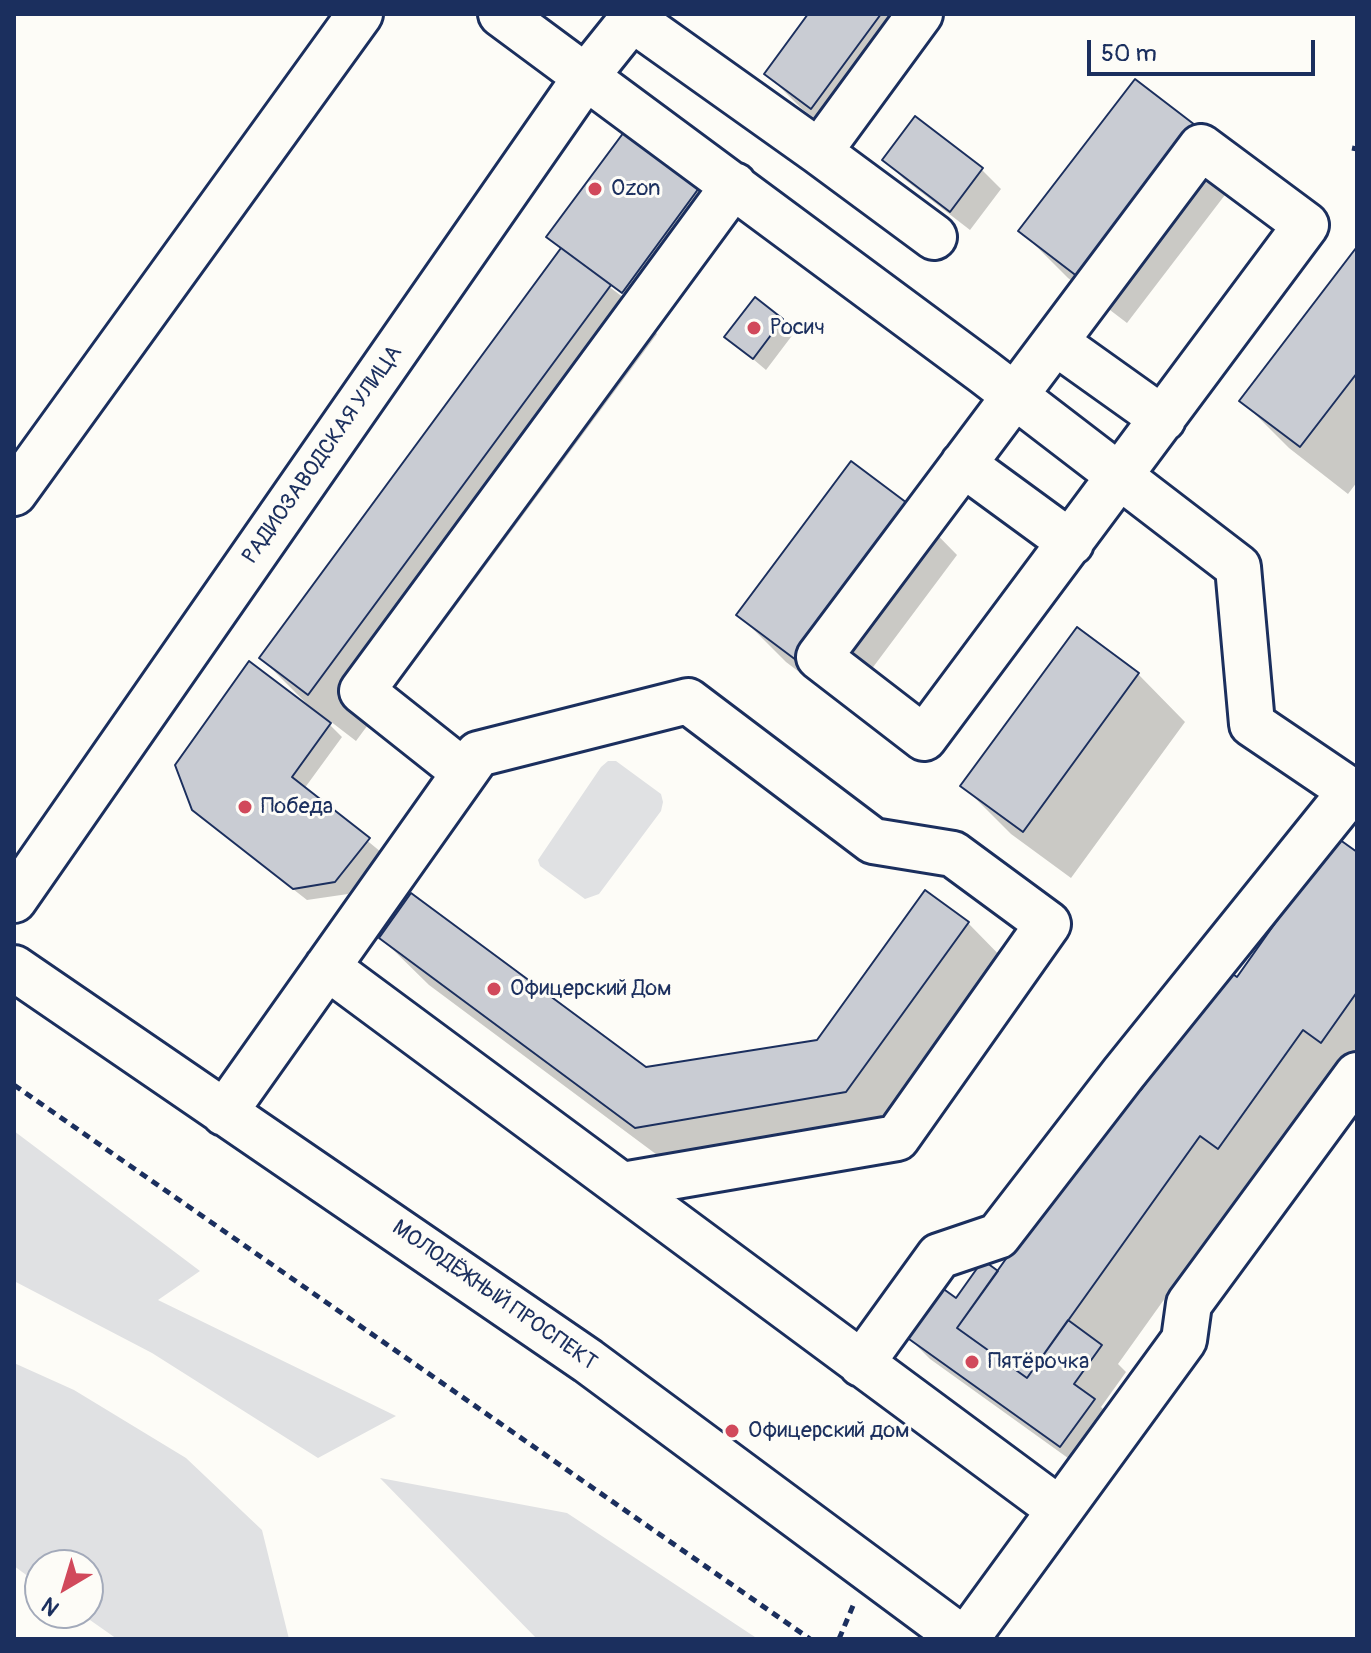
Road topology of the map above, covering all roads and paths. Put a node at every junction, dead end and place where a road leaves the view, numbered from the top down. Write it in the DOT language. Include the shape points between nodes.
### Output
graph roads {
  1 [pos="360,14"];
  2 [pos="501,14"];
  3 [pos="920,14"];
  4 [pos="634,16"];
  5 [pos="587,75"];
  6 [pos="819,152"];
  7 [pos="734,185"];
  8 [pos="934,237"];
  9 [pos="1055,342"];
  10 [pos="1014,395"];
  11 [pos="1163,419"];
  12 [pos="963,464"];
  13 [pos="1121,477"];
  14 [pos="14,493"];
  15 [pos="1071,543"];
  16 [pos="464,772"];
  17 [pos="1354,793"];
  18 [pos="14,900"];
  19 [pos="327,967"];
  20 [pos="14,968"];
  21 [pos="1357,1075"];
  22 [pos="14,1085"];
  23 [pos="224,1113"];
  24 [pos="623,1185"];
  25 [pos="861,1364"];
  26 [pos="1060,1510"];
  27 [pos="859,1593"];
  28 [pos="810,1639"];
  29 [pos="839,1639"];
  30 [pos="964,1639"];
  1 -- 14 [label="street"];
  2 -- 5 [label="street"];
  3 -- 6 [label="street"];
  4 -- 5 [label="street, РАДИОЗАВОДСКАЯ УЛИЦА"];
  4 -- 6 [label="street"];
  5 -- 7 [label="street"];
  5 -- 18 [label="street, РАДИОЗАВОДСКАЯ УЛИЦА"];
  6 -- 8 [label="street"];
  7 -- 10 [label="street"];
  7 -- 16 [label="street" via="362,691"];
  9 -- 10 [label="street"];
  9 -- 11 [label="street"];
  9 -- 11 [label="street" via="1201,147 1306,225"];
  10 -- 12 [label="street"];
  10 -- 13 [label="street"];
  11 -- 13 [label="street"];
  12 -- 15 [label="street"];
  12 -- 15 [label="street" via="819,657 924,738"];
  13 -- 15 [label="street"];
  13 -- 17 [label="street" via="1238,567 1252,724"];
  16 -- 19 [label="street"];
  16 -- 24 [label="street" via="478,754 688,701 873,841 953,854 1048,924 897,1138"];
  17 -- 25 [label="street" via="1123,1074 998,1236 939,1256"];
  19 -- 23 [label="street"];
  19 -- 24 [label="street"];
  20 -- 23 [label="street, МОЛОДЁЖНЫЙ ПРОСПЕКТ"];
  21 -- 26 [label="street" via="1189,1304 1184,1340"];
  22 -- 28 [label="path"];
  23 -- 30 [label="street, МОЛОДЁЖНЫЙ ПРОСПЕКТ" via="588,1361"];
  24 -- 25 [label="street"];
  25 -- 26 [label="street"];
  26 -- 30 [label="street"];
  27 -- 29 [label="path"];
}
